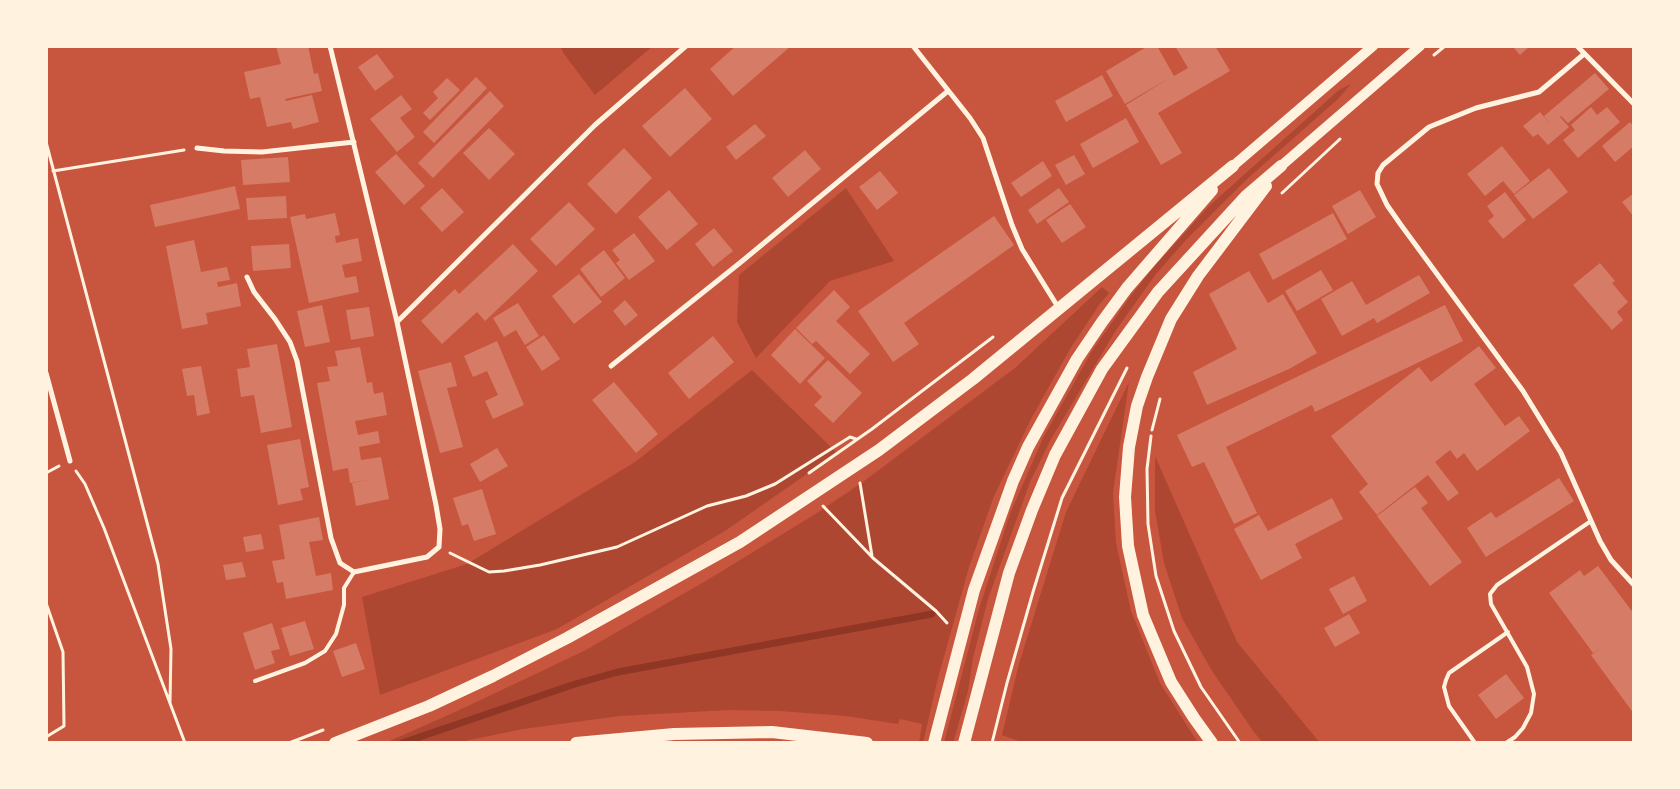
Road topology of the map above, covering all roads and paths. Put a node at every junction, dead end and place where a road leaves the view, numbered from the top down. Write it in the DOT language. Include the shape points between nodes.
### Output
graph roads {
  1 [pos="330,46"];
  2 [pos="686,46"];
  3 [pos="913,46"];
  4 [pos="1372,46"];
  5 [pos="1420,46"];
  6 [pos="1445,46"];
  7 [pos="1577,46"];
  8 [pos="1584,54"];
  9 [pos="1430,60"];
  10 [pos="948,91"];
  11 [pos="1634,104"];
  12 [pos="1346,134"];
  13 [pos="46,142"];
  14 [pos="354,142"];
  15 [pos="197,148"];
  16 [pos="1233,166"];
  17 [pos="1281,166"];
  18 [pos="53,171"];
  19 [pos="1276,199"];
  20 [pos="247,278"];
  21 [pos="1058,308"];
  22 [pos="397,322"];
  23 [pos="995,336"];
  24 [pos="610,366"];
  25 [pos="1127,368"];
  26 [pos="46,373"];
  27 [pos="1162,390"];
  28 [pos="856,440"];
  29 [pos="70,461"];
  30 [pos="857,465"];
  31 [pos="805,475"];
  32 [pos="812,495"];
  33 [pos="1591,520"];
  34 [pos="439,547"];
  35 [pos="873,558"];
  36 [pos="354,572"];
  37 [pos="1634,585"];
  38 [pos="46,603"];
  39 [pos="1508,632"];
  40 [pos="962,633"];
  41 [pos="255,681"];
  42 [pos="170,702"];
  43 [pos="332,726"];
  44 [pos="46,737"];
  45 [pos="184,743"];
  46 [pos="289,743"];
  47 [pos="335,743"];
  48 [pos="576,743"];
  49 [pos="868,743"];
  50 [pos="934,743"];
  51 [pos="964,743"];
  52 [pos="992,743"];
  53 [pos="1212,743"];
  54 [pos="1240,743"];
  55 [pos="1475,743"];
  56 [pos="1506,743"];
  1 -- 14 [label="street"];
  2 -- 22 [label="street" via="596,125"];
  3 -- 10 [label="street"];
  4 -- 16 [label="main road"];
  5 -- 17 [label="main road"];
  6 -- 9 [label="path"];
  7 -- 8 [label="street"];
  8 -- 11 [label="street"];
  8 -- 33 [label="street" via="1531,96 1476,108 1429,127 1383,165 1377,184 1400,225 1523,391 1561,453"];
  10 -- 21 [label="street" via="983,138 1022,249"];
  10 -- 24 [label="street"];
  12 -- 19 [label="path"];
  13 -- 18 [label="path"];
  14 -- 15 [label="street" via="262,152"];
  14 -- 22 [label="street"];
  15 -- 18 [label="path"];
  16 -- 21 [label="main road"];
  16 -- 40 [label="main road" via="1127,288 1077,359 1028,447 1013,481"];
  17 -- 51 [label="main road" via="1246,196 1158,292 1102,369 1055,455 1032,510 1009,573"];
  17 -- 53 [label="main road" via="1198,276 1171,319 1137,406 1129,447 1125,497 1128,546 1143,615 1171,682"];
  18 -- 42 [label="path" via="158,564 171,649"];
  20 -- 36 [label="street" via="290,342 297,361 331,538 340,562"];
  21 -- 30 [label="main road" via="974,379"];
  22 -- 34 [label="street" via="436,505"];
  23 -- 28 [label="path"];
  25 -- 52 [label="path" via="1062,498"];
  26 -- 29 [label="street"];
  27 -- 54 [label="path" via="1147,469 1148,524 1156,576 1174,631 1201,686"];
  28 -- 31 [label="path"];
  28 -- 34 [label="path" via="850,438 775,484 746,496 706,506 616,547 540,565 490,572"];
  29 -- 42 [label="path" via="85,484 104,528"];
  30 -- 32 [label="main road"];
  30 -- 35 [label="path"];
  32 -- 35 [label="path"];
  32 -- 47 [label="main road" via="740,542 567,638 429,706"];
  33 -- 37 [label="street" via="1611,560"];
  33 -- 39 [label="lane" via="1490,594 1491,604"];
  34 -- 36 [label="street" via="427,557"];
  35 -- 40 [label="path" via="945,622"];
  36 -- 41 [label="lane" via="344,588 344,605 336,634 325,651 305,663"];
  38 -- 44 [label="path" via="63,652 64,726"];
  39 -- 55 [label="lane" via="1450,673 1446,680 1444,687 1448,706"];
  39 -- 56 [label="lane" via="1527,667 1534,694 1531,713 1523,728"];
  40 -- 50 [label="main road"];
  42 -- 45 [label="path"];
  43 -- 46 [label="path"];
  48 -- 49 [label="main road" via="674,734 772,732"];
}
